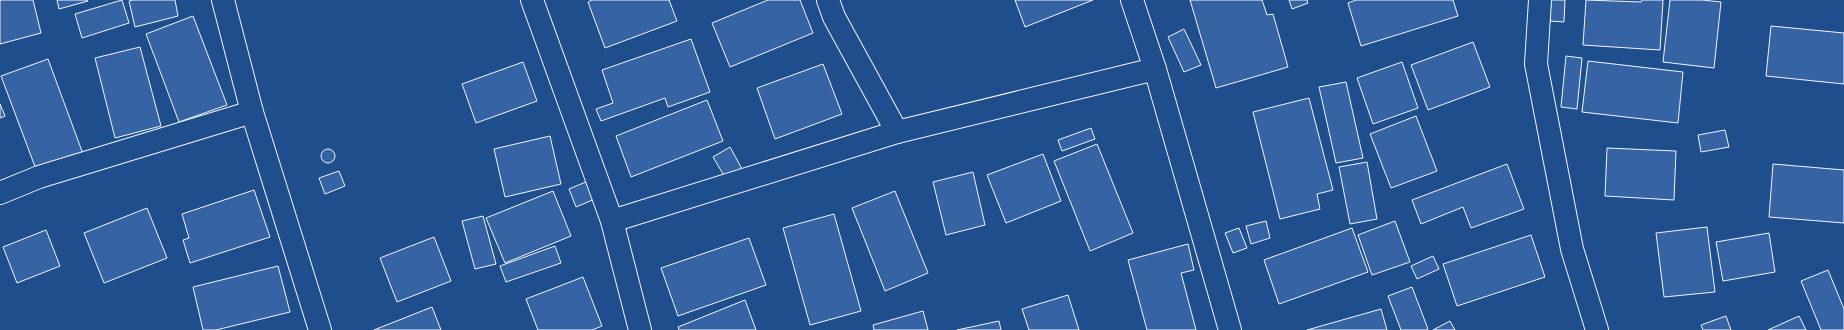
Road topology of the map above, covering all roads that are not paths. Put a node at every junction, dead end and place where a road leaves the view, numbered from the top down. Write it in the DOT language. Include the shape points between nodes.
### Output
graph roads {
  1 [pos="223,0"];
  2 [pos="532,0"];
  3 [pos="828,0"];
  4 [pos="1132,0"];
  5 [pos="1540,0"];
  6 [pos="1155,69"];
  7 [pos="252,112"];
  8 [pos="897,132"];
  9 [pos="0,193"];
  10 [pos="612,221"];
  11 [pos="320,330"];
  12 [pos="640,330"];
  13 [pos="1230,330"];
  14 [pos="1597,330"];
  1 -- 7 [label="street"];
  2 -- 10 [label="street"];
  3 -- 8 [label="street" via="834,17"];
  4 -- 6 [label="street"];
  5 -- 14 [label="street" via="1536,64 1572,249"];
  6 -- 8 [label="street"];
  6 -- 13 [label="street"];
  7 -- 9 [label="street" via="39,177"];
  7 -- 11 [label="street"];
  8 -- 10 [label="street"];
  10 -- 12 [label="street"];
}
